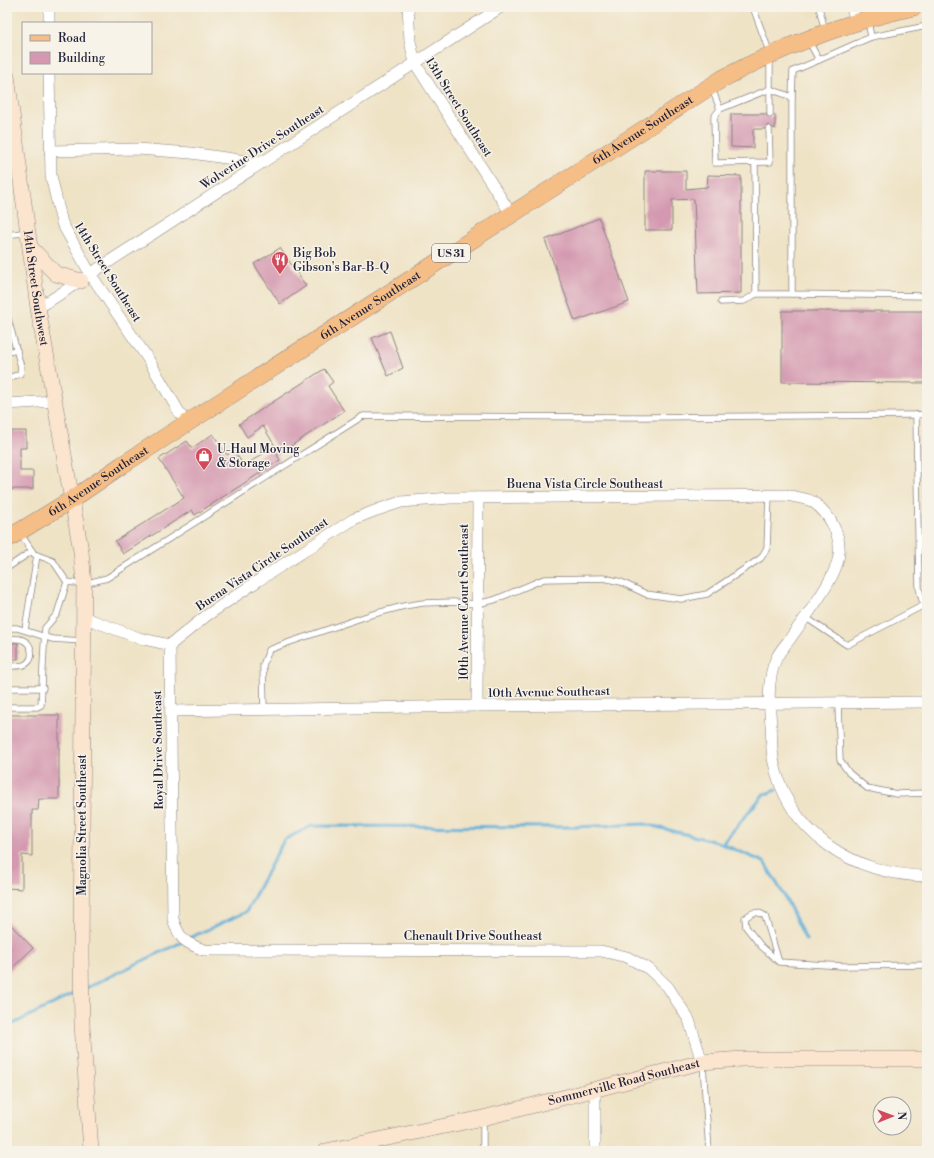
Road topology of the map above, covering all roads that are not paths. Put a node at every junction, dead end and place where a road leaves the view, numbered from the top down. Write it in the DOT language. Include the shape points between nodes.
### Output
graph roads {
  1 [pos="49,7"];
  2 [pos="408,7"];
  3 [pos="501,7"];
  4 [pos="753,7"];
  5 [pos="819,7"];
  6 [pos="914,7"];
  7 [pos="859,16"];
  8 [pos="49,22"];
  9 [pos="927,26"];
  10 [pos="826,31"];
  11 [pos="807,38"];
  12 [pos="871,38"];
  13 [pos="770,54"];
  14 [pos="819,60"];
  15 [pos="415,64"];
  16 [pos="49,74"];
  17 [pos="7,83"];
  18 [pos="711,86"];
  19 [pos="770,89"];
  20 [pos="792,98"];
  21 [pos="720,109"];
  22 [pos="770,114"];
  23 [pos="769,129"];
  24 [pos="50,151"];
  25 [pos="261,163"];
  26 [pos="755,163"];
  27 [pos="511,214"];
  28 [pos="7,235"];
  29 [pos="29,239"];
  30 [pos="86,278"];
  31 [pos="756,294"];
  32 [pos="792,294"];
  33 [pos="927,296"];
  34 [pos="721,302"];
  35 [pos="38,308"];
  36 [pos="7,316"];
  37 [pos="17,350"];
  38 [pos="7,352"];
  39 [pos="10,376"];
  40 [pos="54,401"];
  41 [pos="7,404"];
  42 [pos="927,414"];
  43 [pos="916,415"];
  44 [pos="186,424"];
  45 [pos="769,496"];
  46 [pos="478,498"];
  47 [pos="71,500"];
  48 [pos="13,535"];
  49 [pos="34,553"];
  50 [pos="7,568"];
  51 [pos="67,582"];
  52 [pos="84,584"];
  53 [pos="476,604"];
  54 [pos="926,604"];
  55 [pos="83,617"];
  56 [pos="805,618"];
  57 [pos="7,628"];
  58 [pos="25,630"];
  59 [pos="44,636"];
  60 [pos="7,638"];
  61 [pos="83,640"];
  62 [pos="170,645"];
  63 [pos="7,666"];
  64 [pos="7,688"];
  65 [pos="43,688"];
  66 [pos="927,702"];
  67 [pos="769,703"];
  68 [pos="838,704"];
  69 [pos="477,706"];
  70 [pos="7,707"];
  71 [pos="264,709"];
  72 [pos="171,711"];
  73 [pos="927,793"];
  74 [pos="927,876"];
  75 [pos="185,942"];
  76 [pos="779,962"];
  77 [pos="927,965"];
  78 [pos="927,1059"];
  79 [pos="702,1062"];
  80 [pos="595,1089"];
  81 [pos="483,1118"];
  82 [pos="370,1147"];
  83 [pos="92,1151"];
  84 [pos="326,1151"];
  85 [pos="483,1151"];
  86 [pos="595,1151"];
  87 [pos="709,1151"];
  1 -- 8 [label="street"];
  2 -- 15 [label="street, 13th Street Southeast" via="410,41"];
  3 -- 15 [label="street, Wolverine Drive Southeast"];
  4 -- 13 [label="lane"];
  5 -- 10 [label="lane"];
  6 -- 7 [label="main road, 6th Avenue Southeast / US 31"];
  7 -- 10 [label="main road, 6th Avenue Southeast / US 31"];
  7 -- 12 [label="lane"];
  9 -- 12 [label="lane"];
  10 -- 11 [label="main road, 6th Avenue Southeast / US 31"];
  11 -- 13 [label="main road, 6th Avenue Southeast / US 31"];
  11 -- 14 [label="lane"];
  12 -- 14 [label="lane"];
  13 -- 18 [label="main road, 6th Avenue Southeast / US 31"];
  13 -- 19 [label="lane"];
  14 -- 20 [label="lane" via="793,71"];
  15 -- 25 [label="street, Wolverine Drive Southeast"];
  15 -- 27 [label="street, 13th Street Southeast"];
  16 -- 24 [label="street, 14th Street Southeast"];
  17 -- 29 [label="street, 14th Street Southwest"];
  18 -- 21 [label="lane"];
  18 -- 27 [label="main road, 6th Avenue Southeast / US 31"];
  19 -- 20 [label="lane"];
  19 -- 21 [label="lane"];
  19 -- 22 [label="lane"];
  20 -- 32 [label="lane"];
  21 -- 26 [label="lane" via="714,117 714,163"];
  23 -- 26 [label="lane" via="770,162"];
  24 -- 25 [label="street" via="137,149"];
  24 -- 30 [label="street, 14th Street Southeast" via="51,176 62,223"];
  25 -- 30 [label="street, Wolverine Drive Southeast" via="112,258"];
  26 -- 31 [label="lane"];
  27 -- 44 [label="main road, 6th Avenue Southeast / US 31"];
  28 -- 29 [label="lane"];
  29 -- 30 [label="street" via="56,274"];
  29 -- 35 [label="street, 14th Street Southwest"];
  30 -- 35 [label="street, Wolverine Drive Southeast"];
  30 -- 44 [label="street, 14th Street Southeast" via="148,359"];
  31 -- 32 [label="lane"];
  31 -- 34 [label="lane" via="744,301"];
  32 -- 33 [label="lane"];
  35 -- 40 [label="street, 14th Street Southwest"];
  36 -- 37 [label="lane"];
  37 -- 38 [label="lane"];
  37 -- 39 [label="lane" via="21,371 17,376"];
  40 -- 41 [label="street"];
  40 -- 47 [label="street, 14th Street Southwest"];
  42 -- 43 [label="lane"];
  43 -- 52 [label="lane" via="364,416 107,578"];
  43 -- 54 [label="lane" via="919,588 922,600"];
  44 -- 47 [label="main road, 6th Avenue Southeast / US 31"];
  45 -- 46 [label="street, Buena Vista Circle Southeast"];
  45 -- 53 [label="lane" via="767,548 761,558 707,594 681,598 646,594 621,582 604,578 544,579 494,600"];
  45 -- 56 [label="street, Buena Vista Circle Southeast" via="812,501 830,518 835,529 839,553 832,576"];
  46 -- 53 [label="street, 10th Avenue Court Southeast"];
  46 -- 62 [label="street, Buena Vista Circle Southeast" via="401,502 354,520 219,607"];
  47 -- 48 [label="main road, 6th Avenue Southeast / US 31"];
  47 -- 52 [label="street, Magnolia Street Southeast" via="81,551"];
  48 -- 49 [label="lane"];
  49 -- 50 [label="lane"];
  49 -- 51 [label="lane" via="54,560"];
  49 -- 58 [label="lane"];
  51 -- 52 [label="lane"];
  51 -- 59 [label="lane" via="57,614 47,625"];
  52 -- 55 [label="street, Magnolia Street Southeast"];
  53 -- 69 [label="street, 10th Avenue Court Southeast"];
  53 -- 71 [label="lane" via="454,602 404,606 269,650 263,665"];
  54 -- 56 [label="lane" via="847,645"];
  55 -- 61 [label="street, Magnolia Street Southeast"];
  55 -- 62 [label="street" via="140,638"];
  56 -- 67 [label="street, Buena Vista Circle Southeast" via="776,659 770,683"];
  57 -- 58 [label="lane"];
  58 -- 59 [label="lane"];
  59 -- 61 [label="lane" via="62,641"];
  59 -- 65 [label="lane"];
  60 -- 63 [label="lane" via="28,643 31,657 21,666"];
  61 -- 83 [label="street, Magnolia Street Southeast" via="81,969 82,1025"];
  62 -- 72 [label="street, Royal Drive Southeast"];
  64 -- 65 [label="lane"];
  65 -- 70 [label="lane" via="40,706"];
  66 -- 68 [label="street, 10th Avenue Southeast"];
  67 -- 68 [label="street, 10th Avenue Southeast"];
  67 -- 69 [label="street, 10th Avenue Southeast"];
  67 -- 74 [label="street, Buena Vista Circle Southeast" via="773,758 780,783 806,826 824,843 845,857 868,867 892,874"];
  68 -- 73 [label="lane" via="840,760 849,773 866,788 897,794"];
  69 -- 71 [label="street, 10th Avenue Southeast"];
  71 -- 72 [label="street, 10th Avenue Southeast"];
  72 -- 75 [label="street, Royal Drive Southeast" via="173,919 177,932"];
  75 -- 79 [label="street, Chenault Drive Southeast" via="204,950 602,951 627,957 649,969 668,987 689,1020"];
  76 -- 76 [label="lane" via="765,916 753,912 745,918 746,927 761,946"];
  76 -- 77 [label="lane" via="842,966"];
  78 -- 79 [label="street, Sommerville Road Southeast" via="742,1059"];
  79 -- 80 [label="street, Sommerville Road Southeast"];
  79 -- 87 [label="lane"];
  80 -- 81 [label="street, Sommerville Road Southeast"];
  80 -- 86 [label="street"];
  81 -- 82 [label="street, Sommerville Road Southeast"];
  81 -- 85 [label="lane"];
  82 -- 84 [label="street, Sommerville Road Southeast"];
}
